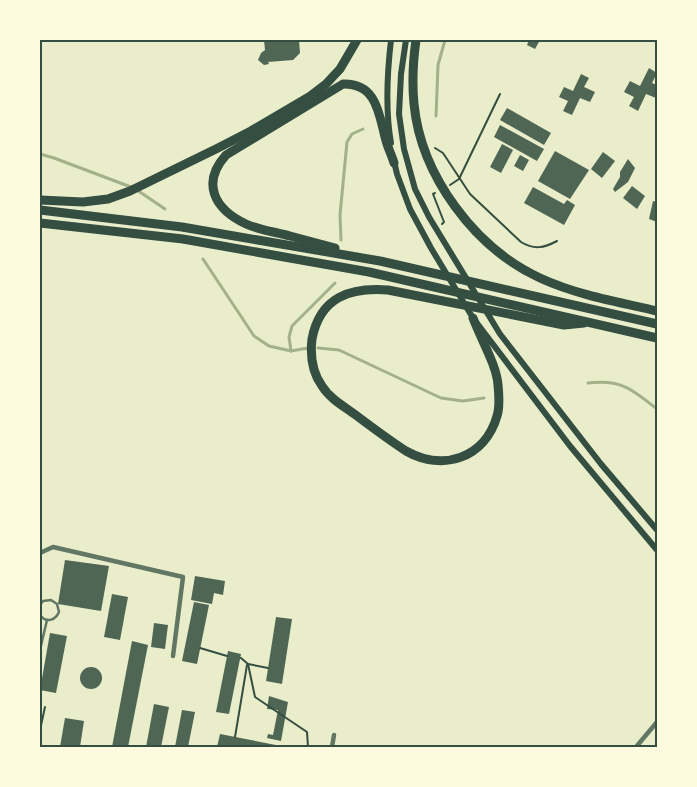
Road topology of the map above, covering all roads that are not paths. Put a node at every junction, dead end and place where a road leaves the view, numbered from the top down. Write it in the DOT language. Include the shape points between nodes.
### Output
graph roads {
  1 [pos="357,40"];
  2 [pos="392,40"];
  3 [pos="406,40"];
  4 [pos="416,40"];
  5 [pos="394,163"];
  6 [pos="40,200"];
  7 [pos="40,210"];
  8 [pos="40,223"];
  9 [pos="380,261"];
  10 [pos="657,311"];
  11 [pos="473,318"];
  12 [pos="584,323"];
  13 [pos="657,324"];
  14 [pos="657,338"];
  15 [pos="657,530"];
  16 [pos="657,550"];
  17 [pos="40,553"];
  18 [pos="40,605"];
  19 [pos="40,615"];
  20 [pos="47,620"];
  21 [pos="40,650"];
  22 [pos="173,656"];
  23 [pos="657,722"];
  24 [pos="334,735"];
  25 [pos="332,747"];
  26 [pos="636,747"];
  1 -- 6 [label="highway" via="340,69 326,84 251,131 130,191 83,202"];
  2 -- 5 [label="main road" via="387,97"];
  3 -- 15 [label="main road" via="399,114 408,167 429,217 511,349"];
  4 -- 10 [label="highway" via="414,106 422,139 446,194 468,223 500,254 540,278"];
  5 -- 9 [label="highway" via="370,94 352,84 343,84 226,154 217,165 213,182 216,200 247,225"];
  5 -- 11 [label="main road" via="407,201"];
  7 -- 9 [label="highway" via="182,227"];
  8 -- 12 [label="highway" via="183,239 369,272"];
  9 -- 13 [label="highway"];
  11 -- 12 [label="highway" via="497,377 499,404 497,416 483,442 459,459 444,462 418,458 335,400 316,378 311,348 314,328 320,316 332,302 368,288 564,325"];
  11 -- 16 [label="main road" via="570,446"];
  12 -- 14 [label="highway"];
  17 -- 22 [label="street" via="53,548 182,577"];
  18 -- 20 [label="lane" via="51,600 59,608 55,619"];
  19 -- 20 [label="lane"];
  20 -- 21 [label="lane"];
  23 -- 26 [label="street"];
  24 -- 25 [label="street"];
}
